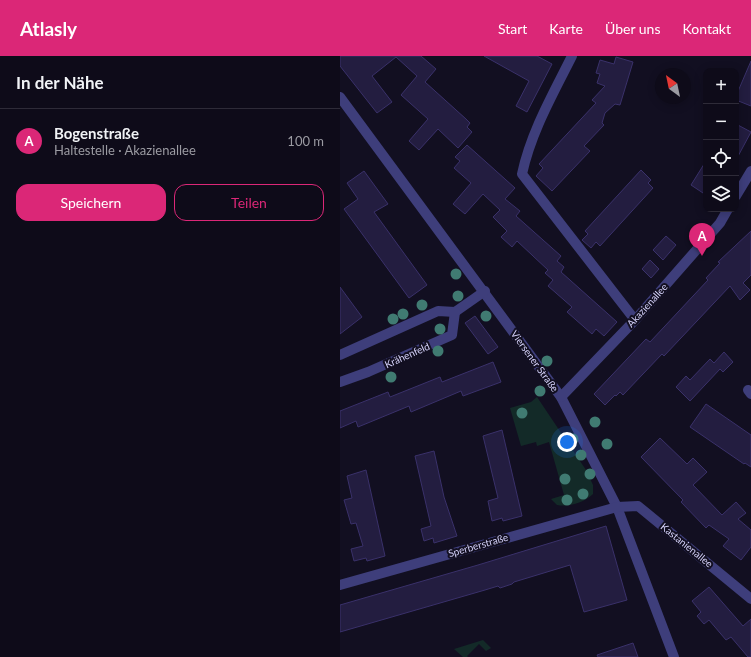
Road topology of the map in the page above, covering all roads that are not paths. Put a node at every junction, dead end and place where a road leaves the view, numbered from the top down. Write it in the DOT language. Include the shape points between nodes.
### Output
graph roads {
  1 [pos="572,56"];
  2 [pos="340,98"];
  3 [pos="751,171"];
  4 [pos="739,191"];
  5 [pos="726,212"];
  6 [pos="485,291"];
  7 [pos="455,312"];
  8 [pos="635,320"];
  9 [pos="340,355"];
  10 [pos="340,382"];
  11 [pos="561,397"];
  12 [pos="617,506"];
  13 [pos="340,585"];
  14 [pos="751,599"];
  15 [pos="674,657"];
  1 -- 8 [label="street" via="536,130 522,174"];
  2 -- 6 [label="street, Viersener Straße"];
  3 -- 4 [label="street"];
  5 -- 8 [label="street, Akazienallee"];
  6 -- 7 [label="street"];
  6 -- 11 [label="street, Viersener Straße"];
  7 -- 9 [label="street" via="438,311"];
  7 -- 10 [label="street, Krähenfeld" via="452,335"];
  8 -- 11 [label="street, Akazienallee"];
  11 -- 12 [label="street, Viersener Straße"];
  12 -- 13 [label="street, Sperberstraße"];
  12 -- 14 [label="street, Kastanienallee" via="638,506"];
  12 -- 15 [label="street, Viersener Straße"];
}
